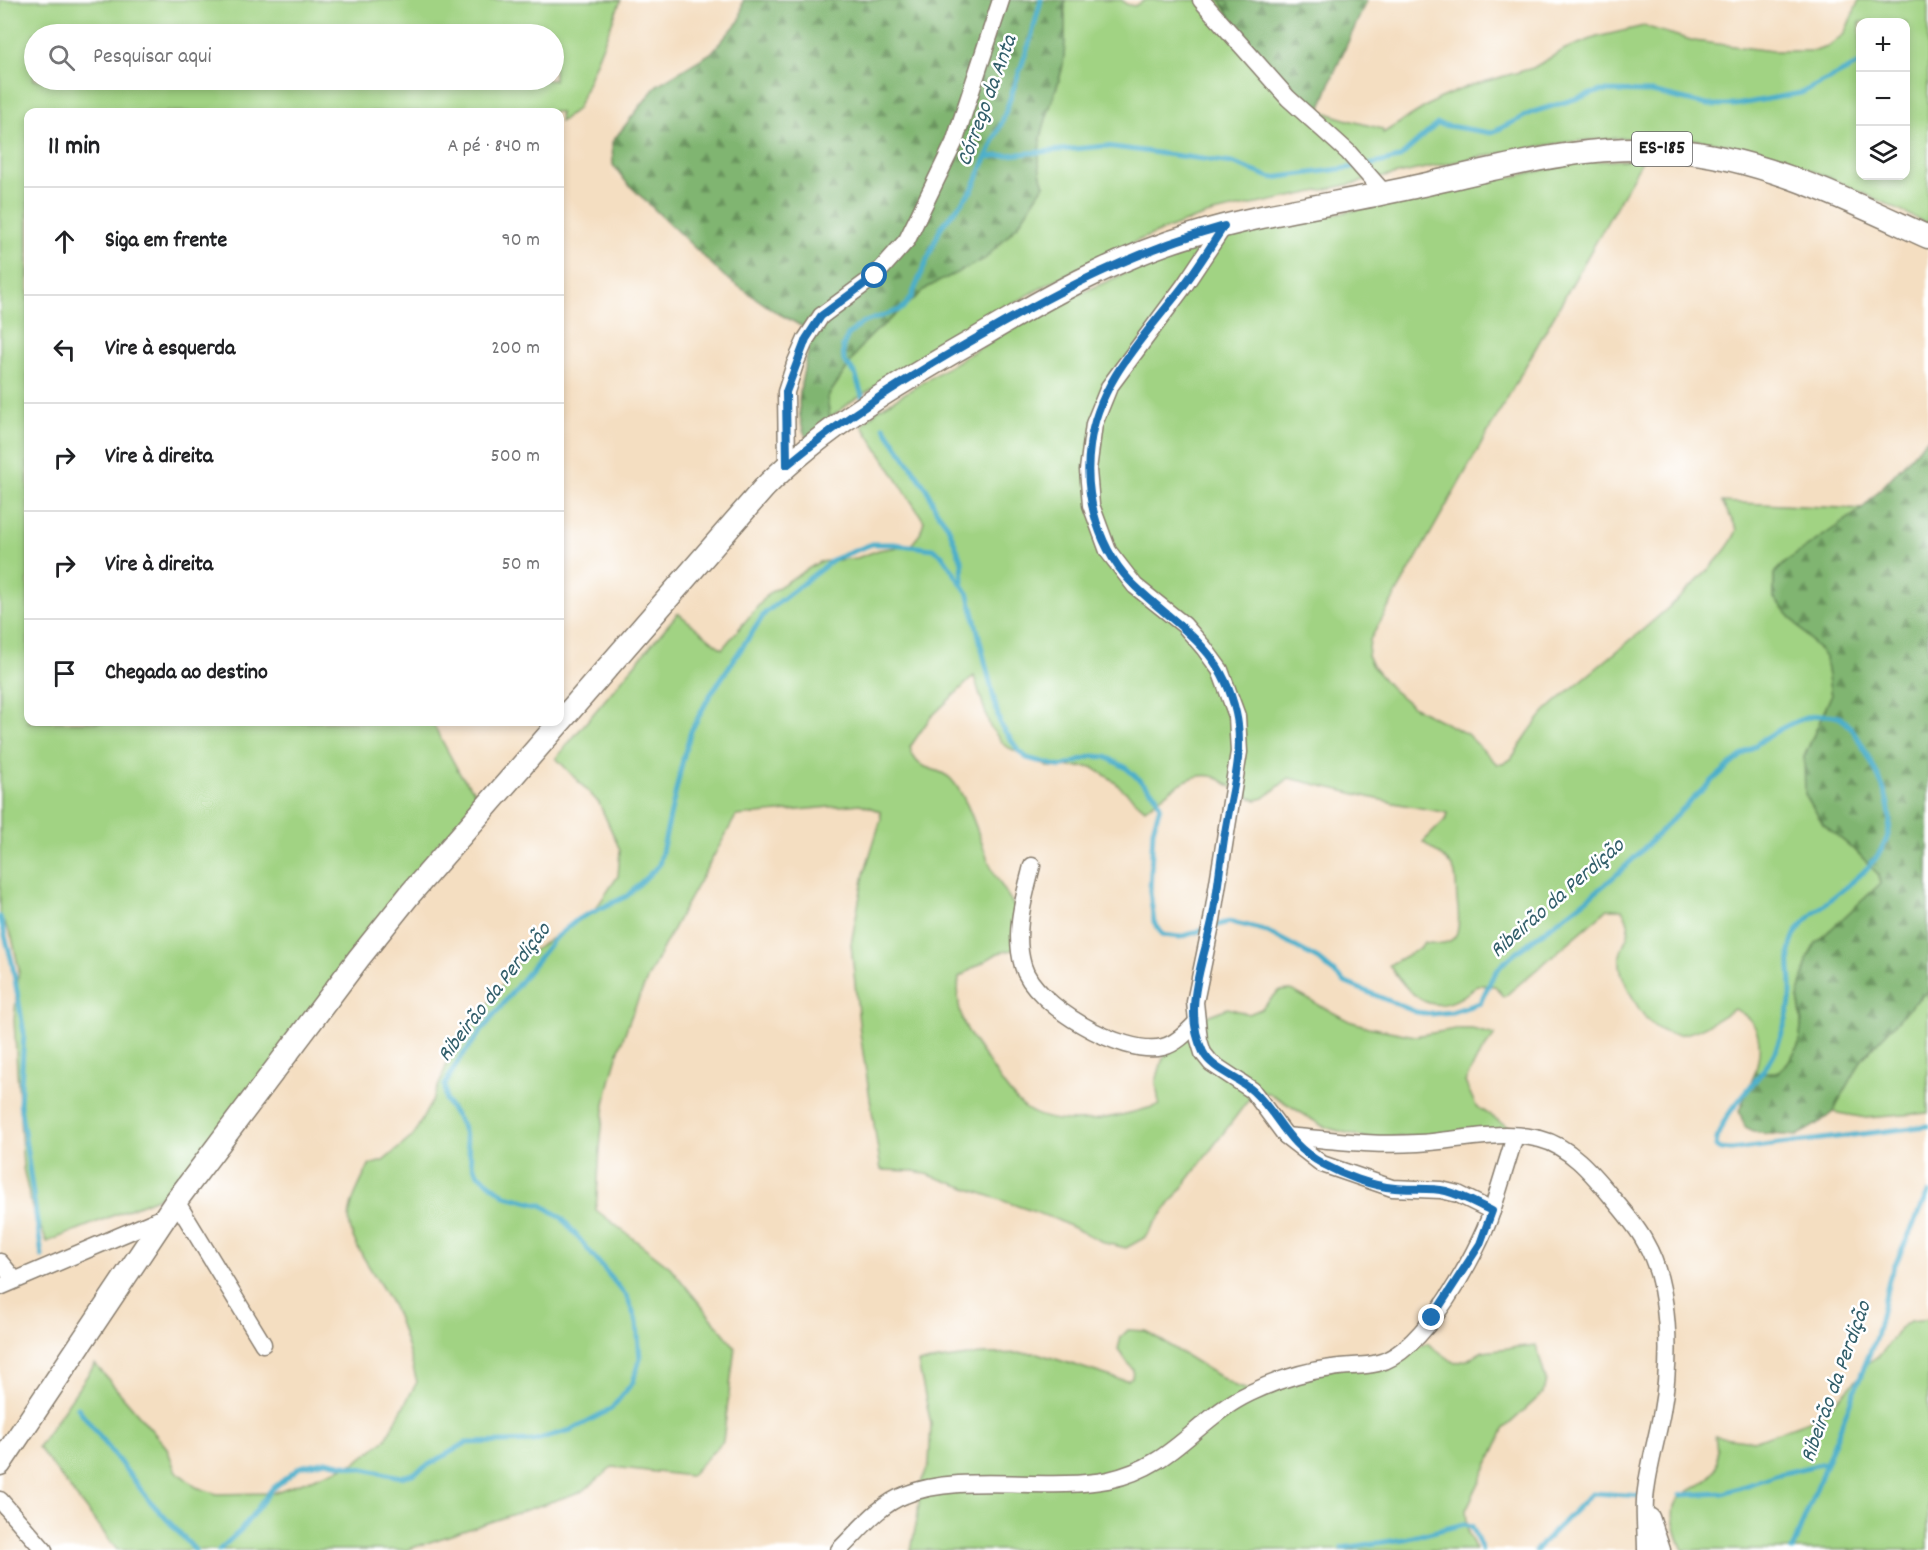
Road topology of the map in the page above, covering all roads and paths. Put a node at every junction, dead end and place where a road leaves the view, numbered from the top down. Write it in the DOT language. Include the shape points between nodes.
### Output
graph roads {
  1 [pos="1001,0"];
  2 [pos="1201,0"];
  3 [pos="1385,194"];
  4 [pos="1224,226"];
  5 [pos="1928,237"];
  6 [pos="787,465"];
  7 [pos="564,719"];
  8 [pos="558,726"];
  9 [pos="1032,866"];
  10 [pos="1196,1023"];
  11 [pos="1286,1136"];
  12 [pos="1515,1136"];
  13 [pos="171,1208"];
  14 [pos="1492,1211"];
  15 [pos="0,1262"];
  16 [pos="8,1283"];
  17 [pos="263,1344"];
  18 [pos="0,1464"];
  19 [pos="1645,1499"];
  20 [pos="0,1500"];
  21 [pos="44,1550"];
  22 [pos="839,1550"];
  23 [pos="1646,1550"];
  24 [pos="1662,1550"];
  1 -- 6 [label="street" via="954,143 907,240 875,276 821,316 806,339 786,392"];
  2 -- 3 [label="street" via="1288,98 1348,152"];
  3 -- 4 [label="main road, ES-185"];
  3 -- 5 [label="main road, ES-185" via="1557,155 1614,149 1671,150 1729,158 1785,174"];
  4 -- 6 [label="main road, ES-185" via="1162,245 1068,286 834,426"];
  4 -- 10 [label="street" via="1109,387 1094,424 1088,470 1091,505 1108,551 1135,586 1184,625 1204,648 1220,670 1237,716 1239,752 1211,925 1198,978"];
  6 -- 7 [label="main road, ES-185"];
  8 -- 13 [label="main road, ES-185" via="411,893"];
  9 -- 10 [label="street" via="1020,937 1023,965 1038,991 1093,1032 1127,1044 1163,1047"];
  10 -- 11 [label="street" via="1203,1053 1211,1063 1252,1090"];
  11 -- 12 [label="street" via="1356,1143 1416,1143"];
  11 -- 14 [label="street" via="1322,1164 1346,1174 1392,1188 1449,1192"];
  12 -- 14 [label="street"];
  12 -- 19 [label="street" via="1540,1138 1575,1158 1627,1216 1656,1264 1663,1294 1667,1356 1663,1408"];
  13 -- 16 [label="street"];
  13 -- 17 [label="street"];
  13 -- 18 [label="main road, ES-185"];
  14 -- 22 [label="street" via="1480,1244 1448,1294 1422,1332 1400,1354 1377,1364 1315,1370 1249,1393 1214,1416 1167,1456 1134,1473 1084,1484 961,1485 905,1494 871,1518"];
  15 -- 16 [label="street"];
  19 -- 23 [label="street"];
  19 -- 24 [label="street"];
  20 -- 21 [label="street"];
}
